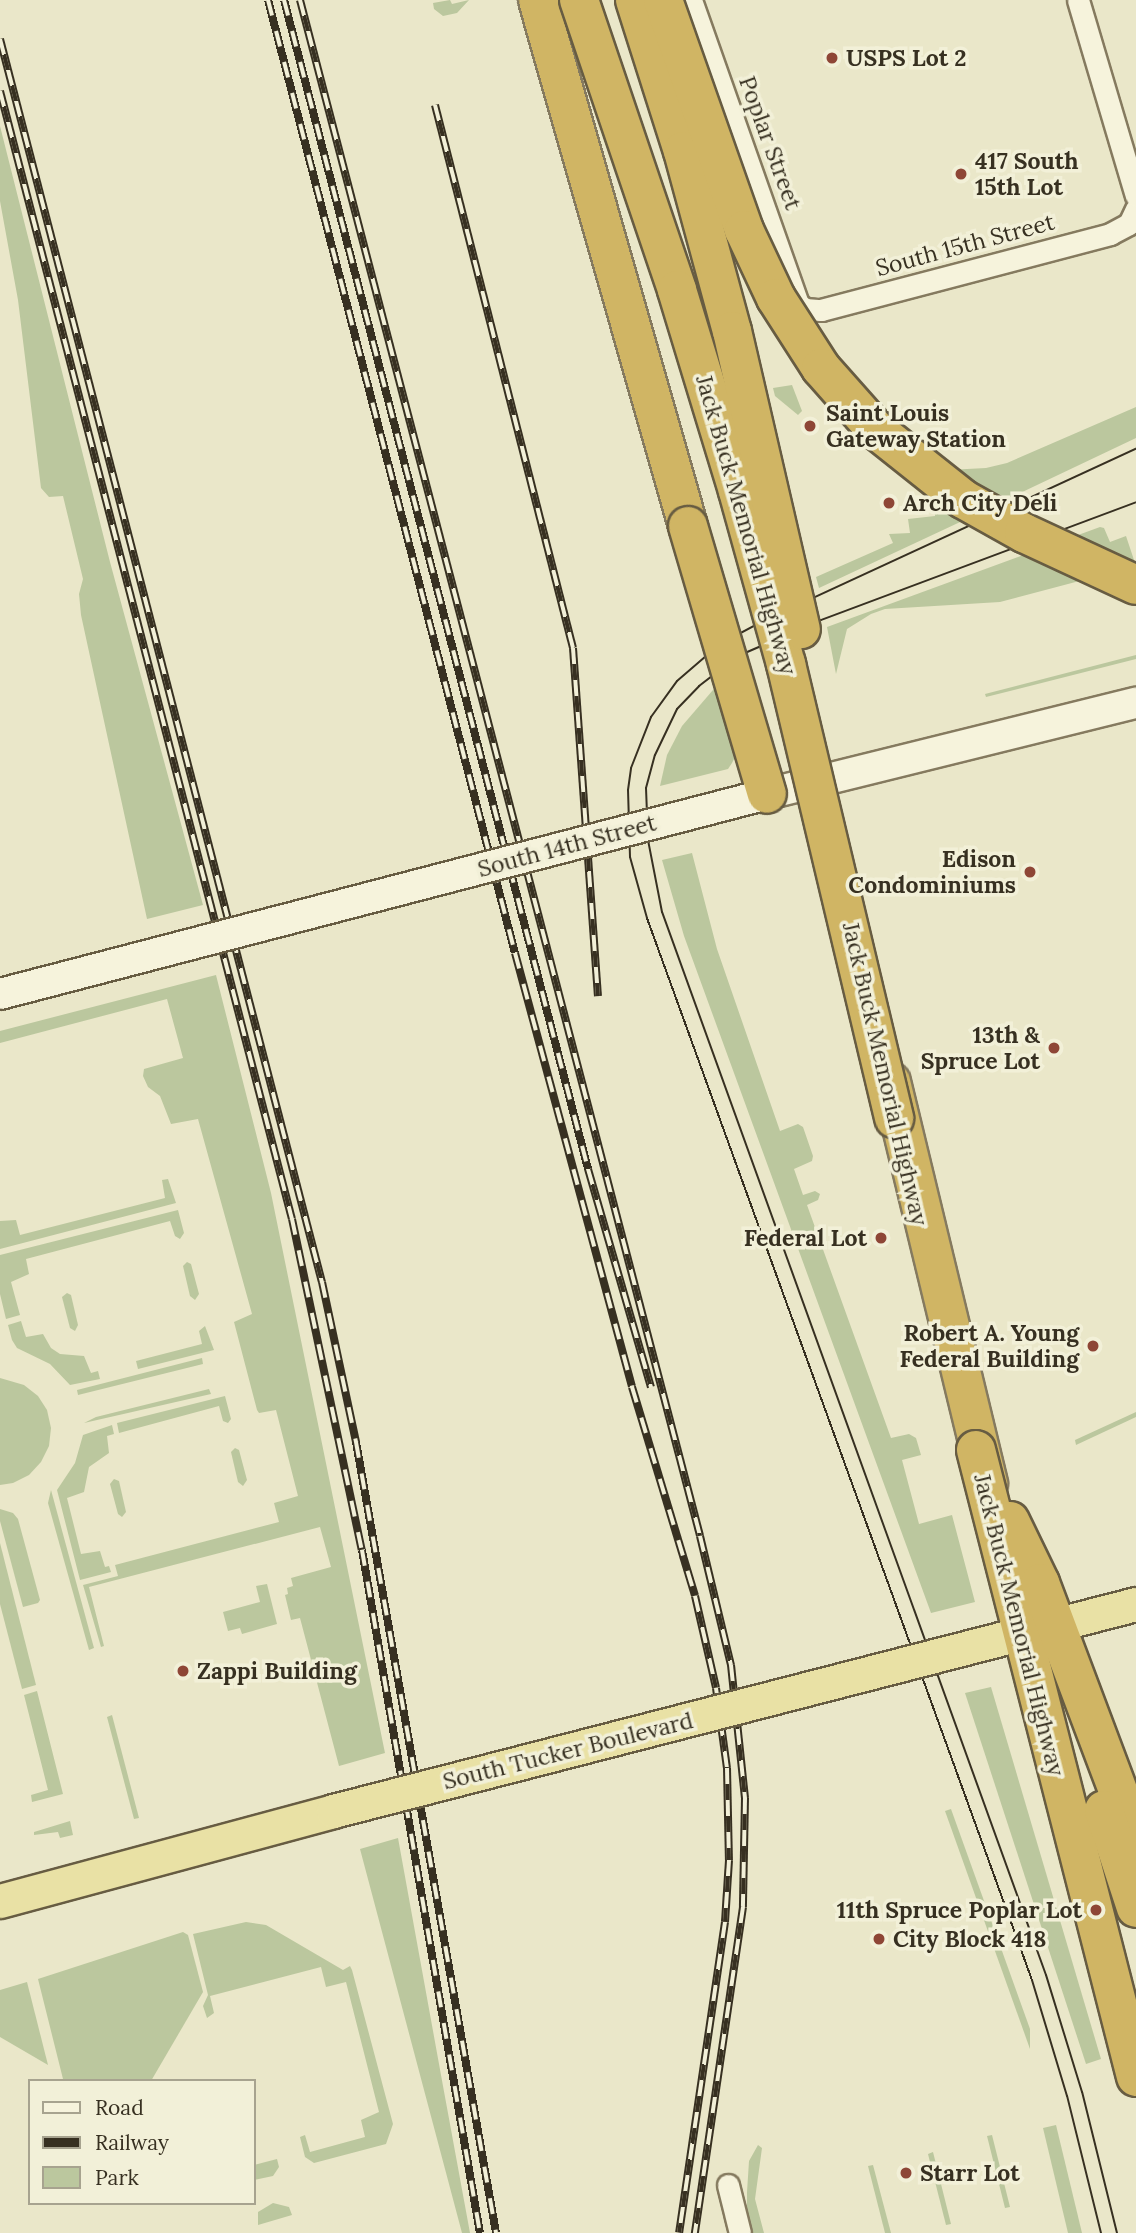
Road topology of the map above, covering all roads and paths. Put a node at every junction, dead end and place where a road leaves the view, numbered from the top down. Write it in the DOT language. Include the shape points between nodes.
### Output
graph roads {
  1 [pos="538,0"];
  2 [pos="579,0"];
  3 [pos="635,0"];
  4 [pos="663,0"];
  5 [pos="691,0"];
  6 [pos="1078,0"];
  7 [pos="1136,196"];
  8 [pos="1136,209"];
  9 [pos="798,304"];
  10 [pos="1136,585"];
  11 [pos="1136,703"];
  12 [pos="779,791"];
  13 [pos="0,994"];
  14 [pos="975,1450"];
  15 [pos="1007,1559"];
  16 [pos="1136,1604"];
  17 [pos="1136,1839"];
  18 [pos="0,1901"];
  19 [pos="1136,1908"];
  20 [pos="1136,2055"];
  21 [pos="1136,2077"];
  22 [pos="728,2185"];
  23 [pos="740,2233"];
  1 -- 12 [label="highway, bridge"];
  2 -- 14 [label="highway, Jack Buck Memorial Highway, bridge" via="705,381 786,664"];
  3 -- 15 [label="highway, Jack Buck Memorial Highway, bridge" via="705,229 765,468 898,1117"];
  4 -- 10 [label="highway, bridge" via="744,230 776,298 821,368 875,429 963,499"];
  5 -- 9 [label="street, Poplar Street"];
  6 -- 7 [label="street"];
  8 -- 9 [label="street, South 15th Street" via="1129,224 1110,234 821,310"];
  11 -- 12 [label="main road, South 14th Street"];
  12 -- 13 [label="main road, South 14th Street, bridge"];
  14 -- 17 [label="highway, bridge" via="1040,1583"];
  14 -- 21 [label="highway, Jack Buck Memorial Highway, bridge"];
  15 -- 19 [label="highway, bridge" via="1063,1675"];
  15 -- 20 [label="highway, Jack Buck Memorial Highway, bridge" via="1093,1906"];
  16 -- 18 [label="main road, South Tucker Boulevard, bridge"];
  22 -- 23 [label="street"];
}
